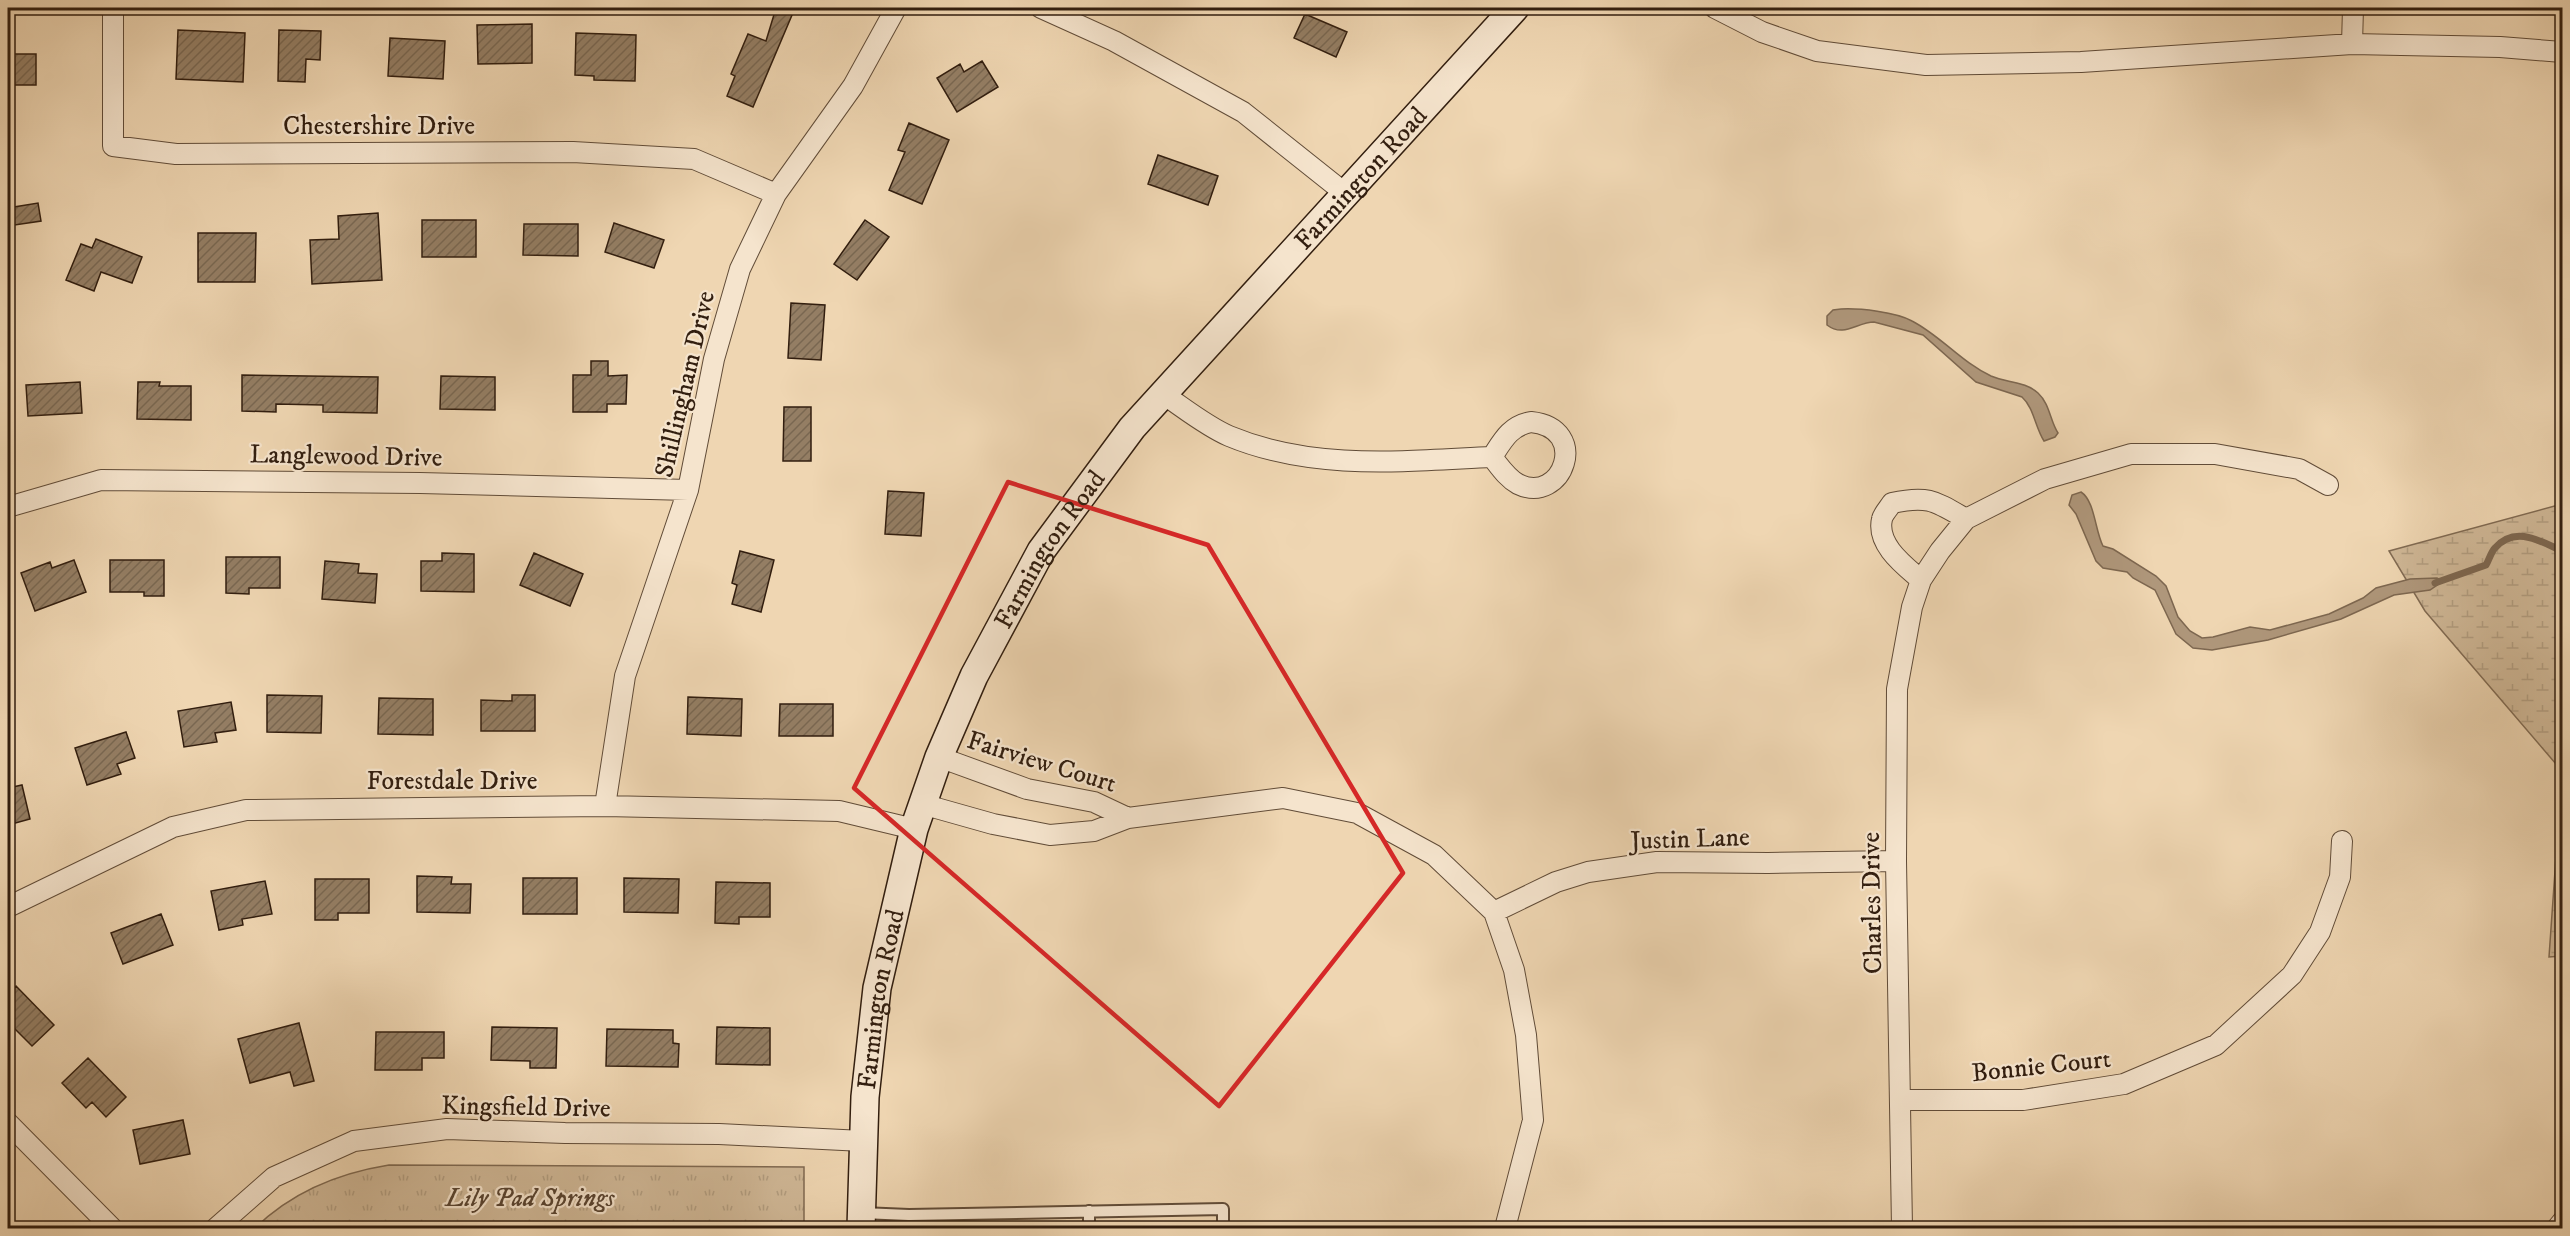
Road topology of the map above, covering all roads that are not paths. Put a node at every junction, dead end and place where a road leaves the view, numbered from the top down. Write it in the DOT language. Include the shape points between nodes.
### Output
graph roads {
  1 [pos="113,8"];
  2 [pos="896,8"];
  3 [pos="1041,8"];
  4 [pos="1515,8"];
  5 [pos="1715,8"];
  6 [pos="2353,8"];
  7 [pos="2352,44"];
  8 [pos="2562,52"];
  9 [pos="776,194"];
  10 [pos="1347,194"];
  11 [pos="1163,394"];
  12 [pos="1492,457"];
  13 [pos="2328,485"];
  14 [pos="688,489"];
  15 [pos="8,507"];
  16 [pos="1966,519"];
  17 [pos="1921,580"];
  18 [pos="939,757"];
  19 [pos="605,806"];
  20 [pos="918,816"];
  21 [pos="1128,818"];
  22 [pos="2342,842"];
  23 [pos="1896,861"];
  24 [pos="8,907"];
  25 [pos="1494,912"];
  26 [pos="1902,1100"];
  27 [pos="8,1123"];
  28 [pos="863,1141"];
  29 [pos="1089,1211"];
  30 [pos="861,1221"];
  31 [pos="2562,1222"];
  32 [pos="112,1228"];
  33 [pos="216,1228"];
  34 [pos="1089,1228"];
  35 [pos="1223,1228"];
  36 [pos="1505,1228"];
  37 [pos="1902,1228"];
  38 [pos="2557,1228"];
  1 -- 9 [label="street, Chestershire Drive" via="113,146 176,154 573,152 694,159"];
  2 -- 9 [label="street, Shillingham Drive" via="853,86"];
  3 -- 10 [label="street" via="1114,41 1243,112"];
  4 -- 10 [label="street, Farmington Road"];
  5 -- 7 [label="street" via="1762,32 1817,51 1926,65 2080,62"];
  6 -- 7 [label="street"];
  7 -- 8 [label="street"];
  9 -- 14 [label="street, Shillingham Drive" via="740,269 714,359"];
  10 -- 11 [label="street, Farmington Road"];
  11 -- 12 [label="street" via="1227,435 1285,455 1357,462"];
  11 -- 18 [label="street, Farmington Road" via="1132,428 1041,550 974,676"];
  13 -- 16 [label="street, Charles Drive" via="2299,469 2215,454 2131,454 2045,479"];
  14 -- 15 [label="street, Langlewood Drive" via="101,480"];
  14 -- 19 [label="street, Shillingham Drive" via="625,676"];
  16 -- 17 [label="street, Charles Drive"];
  16 -- 17 [label="street" via="1919,498 1892,503 1882,519 1884,541"];
  17 -- 23 [label="street, Charles Drive" via="1897,689"];
  18 -- 20 [label="street, Farmington Road"];
  18 -- 21 [label="street, Fairview Court" via="1027,789 1094,802"];
  19 -- 20 [label="street, Forestdale Drive"];
  19 -- 24 [label="street, Forestdale Drive" via="246,810 173,827"];
  20 -- 21 [label="street, Fairview Court" via="1050,835 1094,831"];
  20 -- 28 [label="street, Farmington Road" via="877,988"];
  21 -- 25 [label="street, Fairview Court" via="1283,798 1357,813 1434,855"];
  22 -- 26 [label="street, Bonnie Court" via="2340,877 2320,932 2292,975 2216,1045 2124,1084 2023,1100"];
  23 -- 25 [label="street, Justin Lane" via="1657,862 1588,872 1556,882"];
  23 -- 26 [label="street, Charles Drive"];
  25 -- 36 [label="street, Fairview Court" via="1514,970 1526,1035 1533,1120"];
  26 -- 37 [label="street, Charles Drive"];
  27 -- 32 [label="street"];
  28 -- 30 [label="street, Farmington Road"];
  28 -- 33 [label="street, Kingsfield Drive" via="447,1129 354,1141 274,1177"];
  29 -- 30 [label="lane" via="909,1215"];
  29 -- 34 [label="lane"];
  29 -- 35 [label="lane" via="1223,1209"];
  31 -- 38 [label="street"];
}
